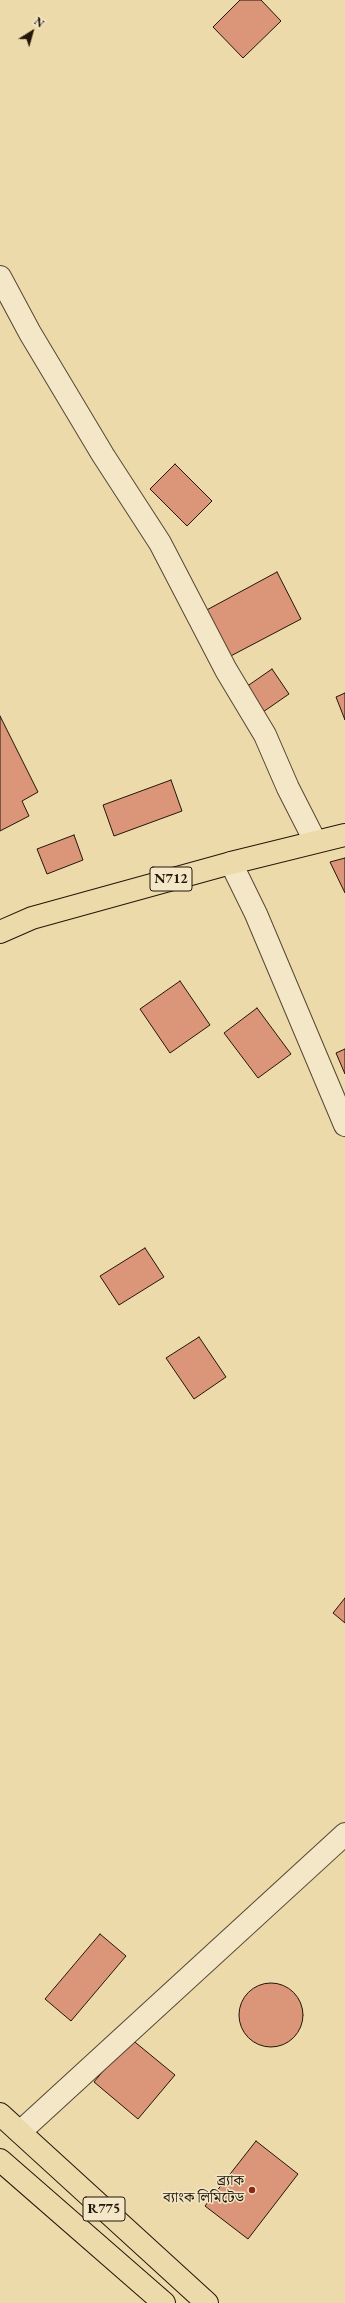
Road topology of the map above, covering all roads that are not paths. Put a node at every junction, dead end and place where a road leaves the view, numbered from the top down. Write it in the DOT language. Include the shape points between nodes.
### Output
graph roads {
  1 [pos="0,277"];
  2 [pos="345,835"];
  3 [pos="315,841"];
  4 [pos="231,863"];
  5 [pos="0,932"];
  6 [pos="345,1125"];
  7 [pos="345,1834"];
  8 [pos="0,2114"];
  9 [pos="20,2132"];
  10 [pos="0,2160"];
  11 [pos="164,2303"];
  12 [pos="207,2303"];
  1 -- 3 [label="street" via="30,333 99,448 160,543 226,670 266,735 288,788"];
  2 -- 3 [label="main road, N712"];
  3 -- 4 [label="main road, N712"];
  4 -- 5 [label="main road, N712" via="32,918"];
  4 -- 6 [label="street" via="262,929"];
  7 -- 9 [label="street"];
  8 -- 9 [label="main road, R775"];
  9 -- 12 [label="main road, R775"];
  10 -- 11 [label="main road, R775"];
}
